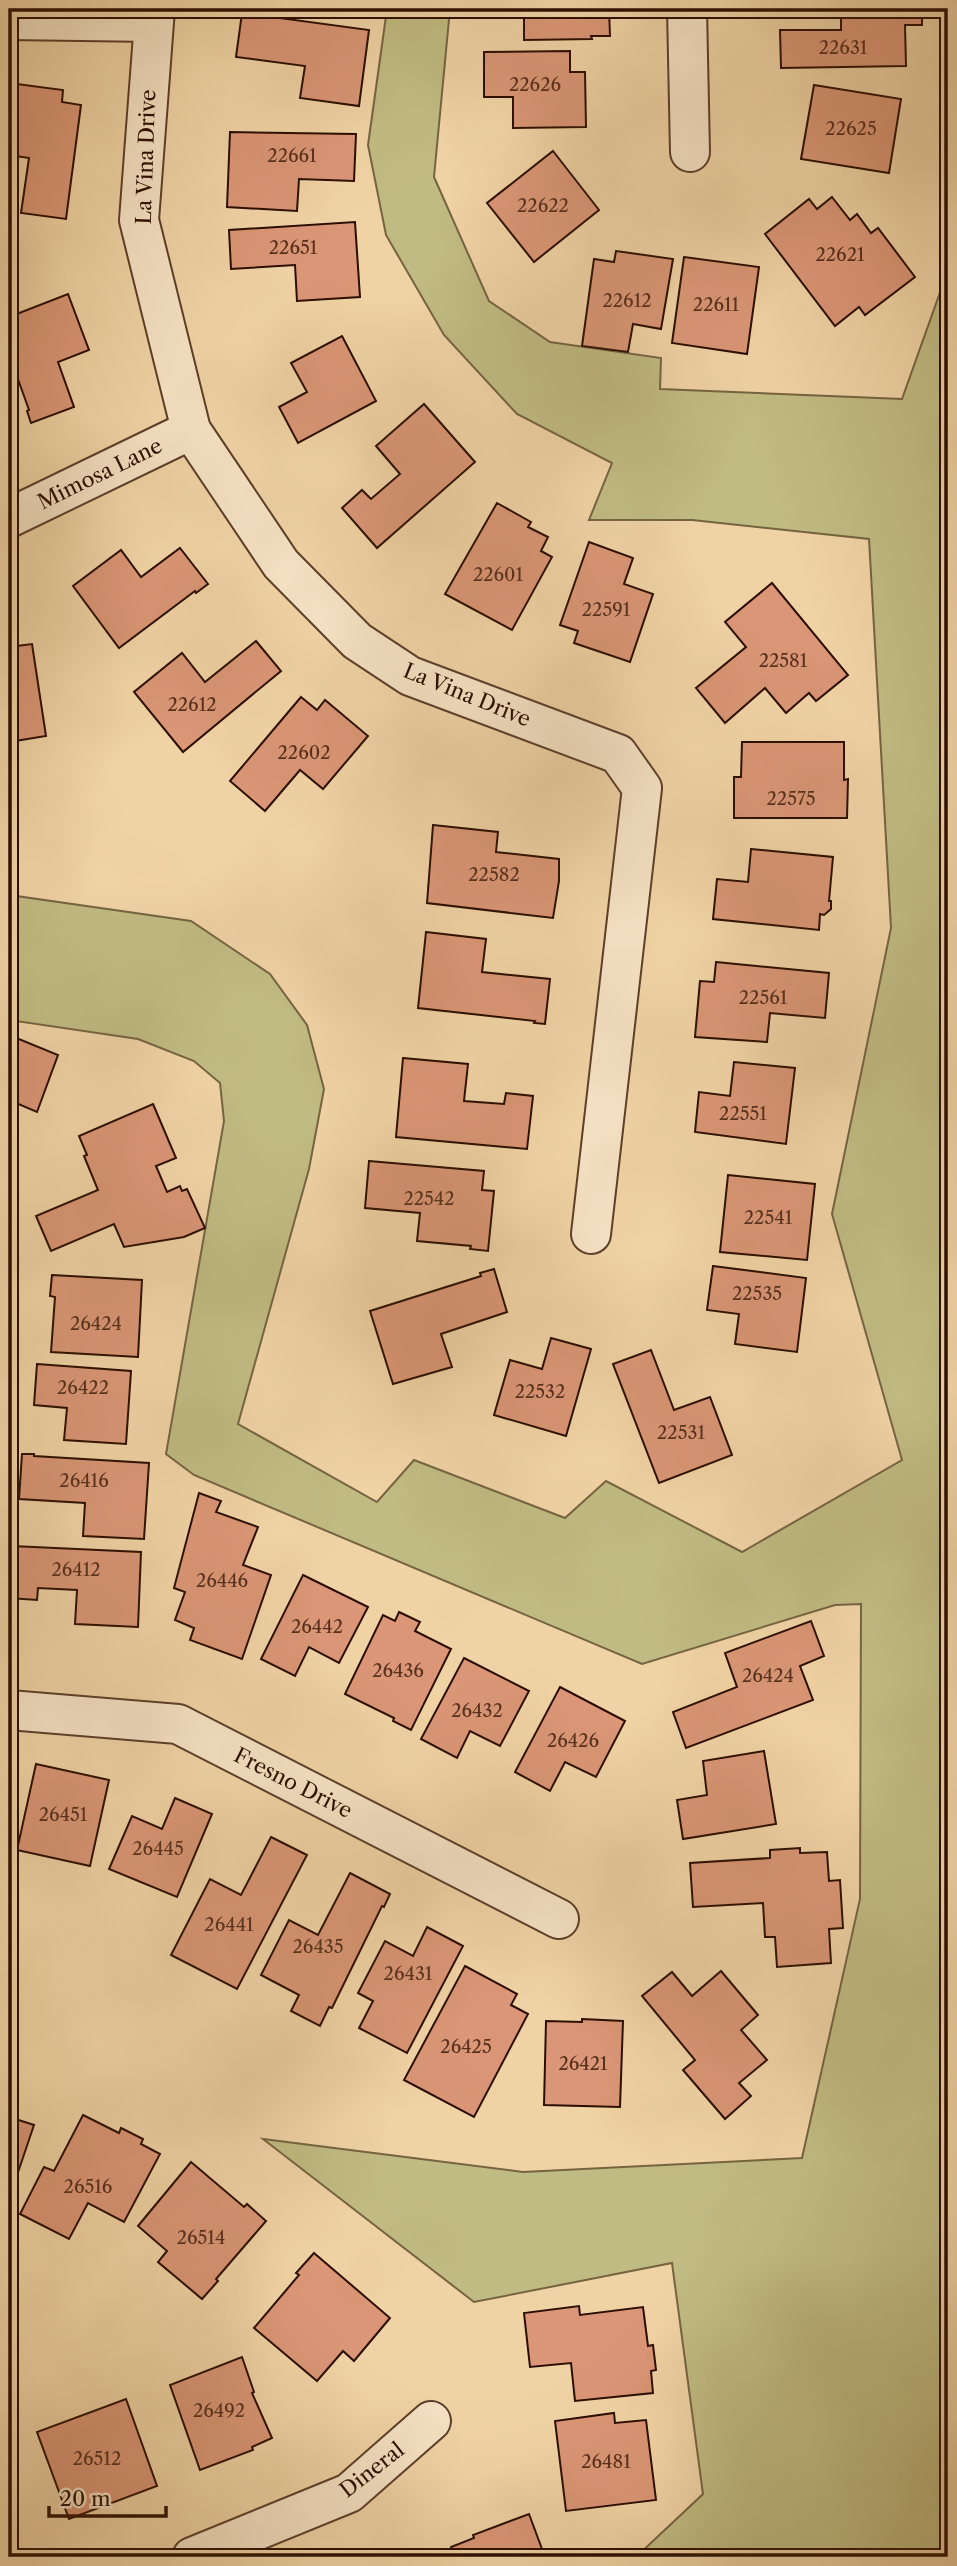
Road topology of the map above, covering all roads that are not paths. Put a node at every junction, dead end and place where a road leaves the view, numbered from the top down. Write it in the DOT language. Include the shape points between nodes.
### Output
graph roads {
  1 [pos="687,9"];
  2 [pos="154,15"];
  3 [pos="9,20"];
  4 [pos="690,152"];
  5 [pos="191,430"];
  6 [pos="9,517"];
  7 [pos="591,1234"];
  8 [pos="9,1710"];
  9 [pos="559,1919"];
  10 [pos="431,2421"];
  11 [pos="192,2557"];
  1 -- 4 [label="street"];
  2 -- 3 [label="street"];
  2 -- 5 [label="street, La Vina Drive" via="139,220"];
  5 -- 6 [label="street, Mimosa Lane"];
  5 -- 7 [label="street, La Vina Drive" via="281,564 357,641 410,676 618,754 642,788"];
  8 -- 9 [label="street, Fresno Drive" via="178,1724"];
  10 -- 11 [label="street, Dineral" via="349,2493"];
}
